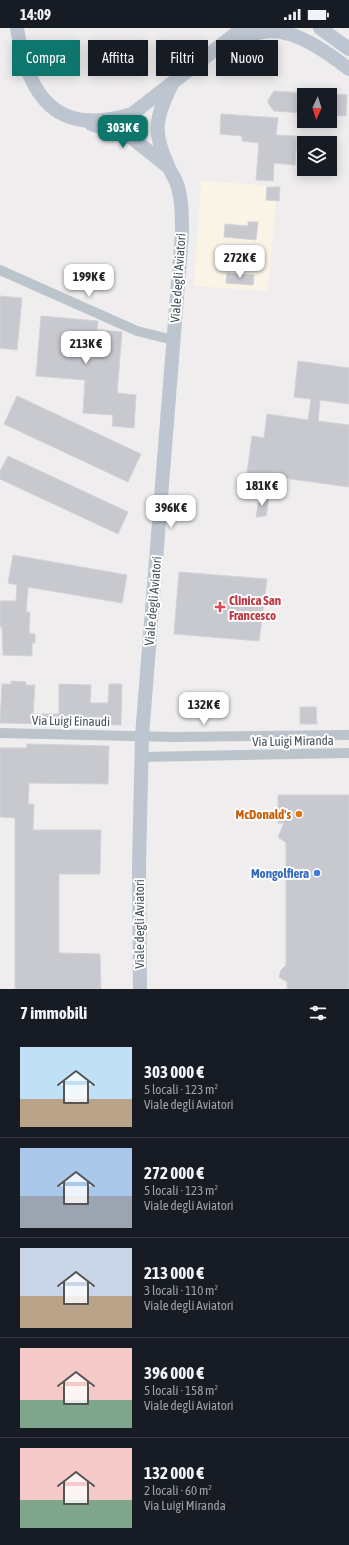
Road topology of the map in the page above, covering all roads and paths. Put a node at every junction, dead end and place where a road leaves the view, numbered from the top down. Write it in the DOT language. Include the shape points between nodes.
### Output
graph roads {
  1 [pos="17,28"];
  2 [pos="243,28"];
  3 [pos="320,28"];
  4 [pos="227,40"];
  5 [pos="236,40"];
  6 [pos="216,49"];
  7 [pos="349,49"];
  8 [pos="349,69"];
  9 [pos="172,84"];
  10 [pos="83,121"];
  11 [pos="168,167"];
  12 [pos="0,270"];
  13 [pos="174,340"];
  14 [pos="0,733"];
  15 [pos="349,735"];
  16 [pos="142,736"];
  17 [pos="268,737"];
  18 [pos="349,753"];
  19 [pos="268,754"];
  20 [pos="141,757"];
  21 [pos="140,989"];
  1 -- 10 [label="main road, Viale degli Aviatori" via="24,63 39,94 66,116"];
  2 -- 4 [label="main road, Viale degli Aviatori"];
  3 -- 7 [label="main road"];
  5 -- 8 [label="main road" via="269,31 285,32 309,43"];
  6 -- 9 [label="main road, Viale degli Aviatori"];
  9 -- 10 [label="main road, Viale degli Aviatori" via="132,114 113,120"];
  9 -- 11 [label="main road, Viale degli Aviatori" via="157,123 158,139"];
  10 -- 11 [label="main road, Viale degli Aviatori" via="132,138"];
  11 -- 13 [label="main road, Viale degli Aviatori" via="177,184 182,208"];
  12 -- 13 [label="street" via="137,331"];
  13 -- 16 [label="main road, Viale degli Aviatori"];
  14 -- 16 [label="street, Via Luigi Einaudi"];
  15 -- 17 [label="street, Via Luigi Miranda"];
  16 -- 17 [label="street, Via Luigi Miranda"];
  16 -- 20 [label="main road, Viale degli Aviatori"];
  17 -- 19 [label="street"];
  18 -- 19 [label="street, Via Luigi Miranda"];
  19 -- 20 [label="street, Via Luigi Miranda"];
  20 -- 21 [label="main road, Viale degli Aviatori"];
}
